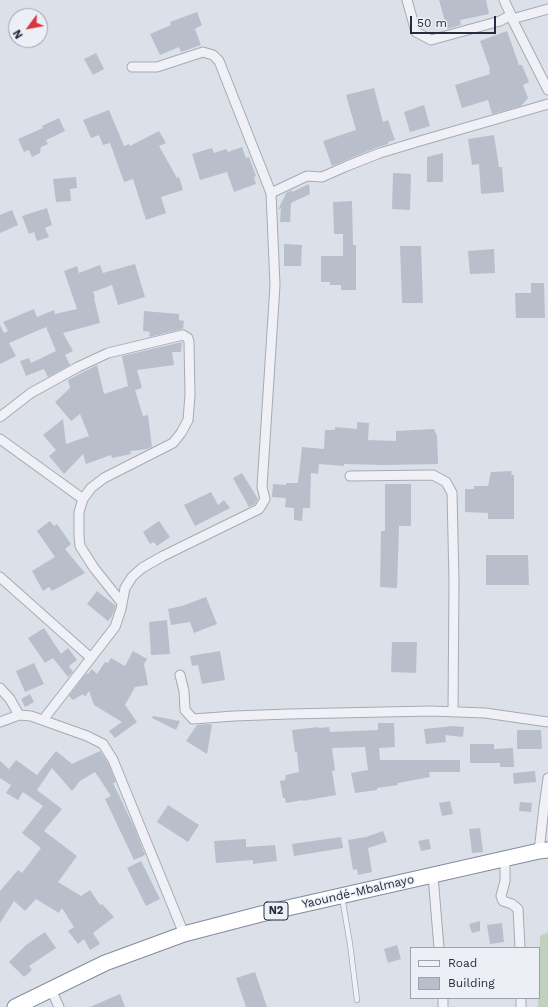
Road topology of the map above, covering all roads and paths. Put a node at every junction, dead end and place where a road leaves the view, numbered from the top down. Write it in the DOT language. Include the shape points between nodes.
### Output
graph roads {
  1 [pos="407,0"];
  2 [pos="504,0"];
  3 [pos="548,9"];
  4 [pos="511,17"];
  5 [pos="132,67"];
  6 [pos="548,90"];
  7 [pos="548,104"];
  8 [pos="271,193"];
  9 [pos="0,417"];
  10 [pos="0,439"];
  11 [pos="350,476"];
  12 [pos="82,499"];
  13 [pos="0,577"];
  14 [pos="122,603"];
  15 [pos="91,658"];
  16 [pos="180,675"];
  17 [pos="0,688"];
  18 [pos="454,712"];
  19 [pos="19,715"];
  20 [pos="43,720"];
  21 [pos="0,722"];
  22 [pos="548,722"];
  23 [pos="548,778"];
  24 [pos="546,807"];
  25 [pos="543,851"];
  26 [pos="505,859"];
  27 [pos="433,876"];
  28 [pos="341,896"];
  29 [pos="184,934"];
  30 [pos="439,947"];
  31 [pos="520,947"];
  32 [pos="51,989"];
  33 [pos="357,1000"];
  34 [pos="15,1007"];
  35 [pos="59,1007"];
  1 -- 4 [label="street" via="416,32 431,40"];
  2 -- 4 [label="street"];
  3 -- 4 [label="street"];
  4 -- 6 [label="street"];
  5 -- 8 [label="street" via="157,68 203,52 213,55 219,61"];
  7 -- 8 [label="street" via="420,140 322,177 307,176"];
  8 -- 14 [label="street" via="275,285 262,487 265,499 259,509 142,568 126,588"];
  9 -- 12 [label="street" via="31,393 108,353 183,335 188,338 190,395 188,420 181,433 172,443 104,478"];
  10 -- 12 [label="street"];
  11 -- 18 [label="street" via="433,475 446,482 452,493"];
  12 -- 14 [label="street" via="79,512 80,546"];
  13 -- 15 [label="street"];
  14 -- 15 [label="street" via="115,627"];
  15 -- 20 [label="street"];
  16 -- 18 [label="street" via="185,710 193,719 386,711"];
  17 -- 19 [label="street"];
  18 -- 22 [label="street" via="485,713"];
  19 -- 20 [label="street"];
  19 -- 21 [label="street"];
  20 -- 29 [label="street" via="103,744 113,760"];
  23 -- 24 [label="street"];
  24 -- 25 [label="street"];
  25 -- 26 [label="highway, Yaoundé-Mbalmayo / N2"];
  26 -- 27 [label="highway, Yaoundé-Mbalmayo / N2"];
  26 -- 31 [label="street" via="505,881 501,896 503,901 518,909"];
  27 -- 28 [label="highway, Yaoundé-Mbalmayo / N2"];
  27 -- 30 [label="street"];
  28 -- 29 [label="highway, Yaoundé-Mbalmayo / N2"];
  28 -- 33 [label="lane"];
  29 -- 32 [label="highway, Yaoundé-Mbalmayo / N2" via="105,963"];
  32 -- 34 [label="highway, Yaoundé-Mbalmayo / N2"];
  32 -- 35 [label="street"];
}
